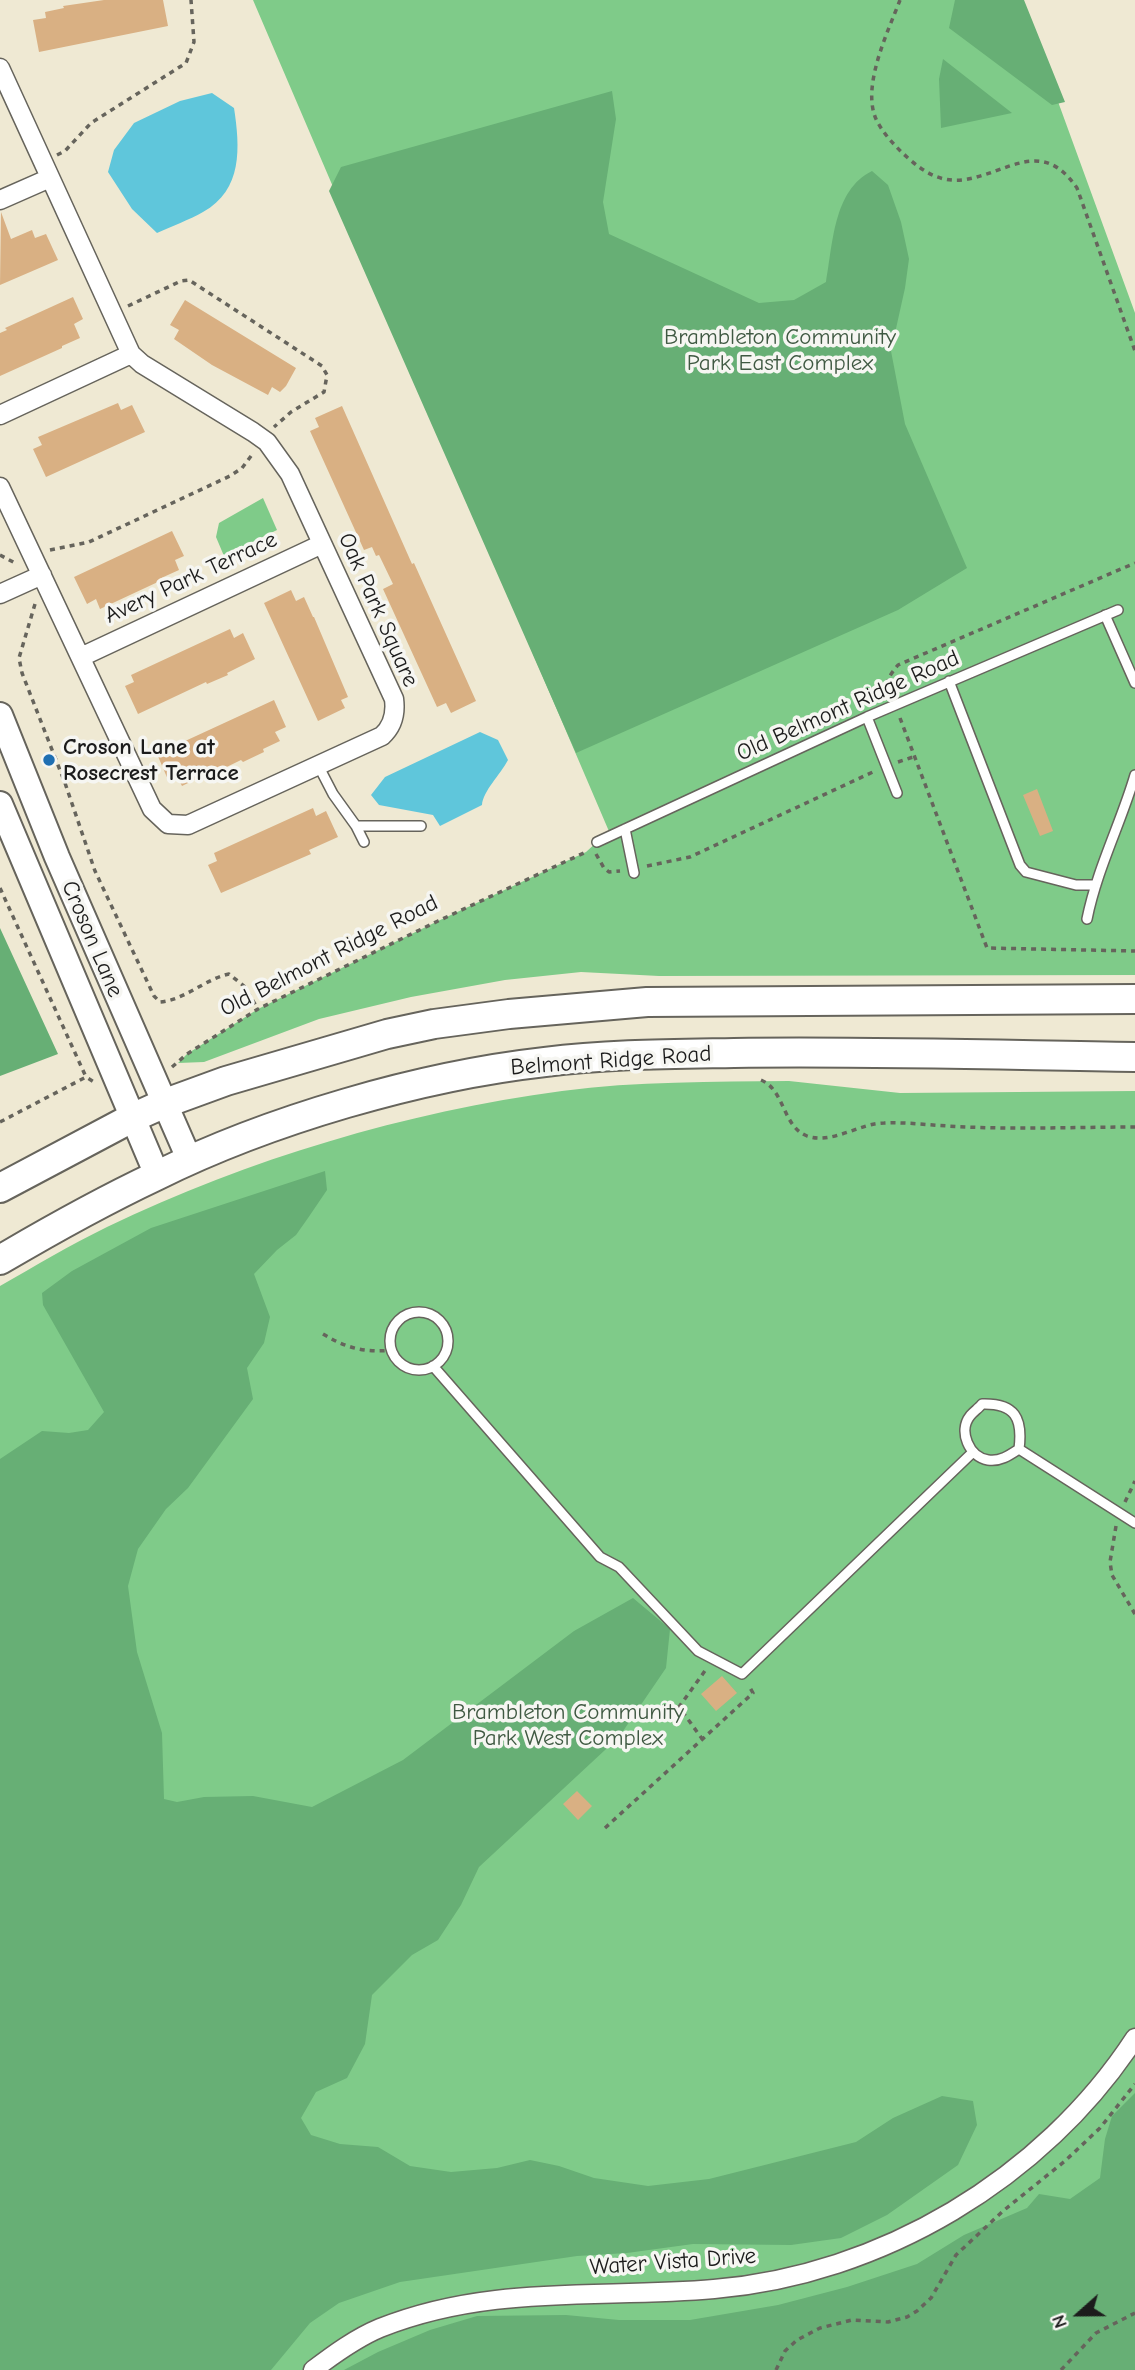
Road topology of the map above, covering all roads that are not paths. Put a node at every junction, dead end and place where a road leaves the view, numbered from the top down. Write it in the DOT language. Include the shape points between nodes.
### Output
graph roads {
  1 [pos="0,68"];
  2 [pos="47,170"];
  3 [pos="0,200"];
  4 [pos="131,354"];
  5 [pos="0,415"];
  6 [pos="0,486"];
  7 [pos="322,544"];
  8 [pos="41,575"];
  9 [pos="0,594"];
  10 [pos="1118,610"];
  11 [pos="1105,615"];
  12 [pos="81,657"];
  13 [pos="949,681"];
  14 [pos="1135,682"];
  15 [pos="0,715"];
  16 [pos="867,717"];
  17 [pos="318,765"];
  18 [pos="1135,775"];
  19 [pos="897,793"];
  20 [pos="0,804"];
  21 [pos="356,826"];
  22 [pos="421,827"];
  23 [pos="625,829"];
  24 [pos="364,842"];
  25 [pos="597,842"];
  26 [pos="634,873"];
  27 [pos="1096,885"];
  28 [pos="1087,919"];
  29 [pos="1135,999"];
  30 [pos="1135,1057"];
  31 [pos="163,1104"];
  32 [pos="132,1118"];
  33 [pos="190,1161"];
  34 [pos="157,1175"];
  35 [pos="0,1188"];
  36 [pos="0,1260"];
  37 [pos="433,1366"];
  38 [pos="1019,1449"];
  39 [pos="972,1453"];
  40 [pos="1135,1523"];
  41 [pos="1135,2038"];
  42 [pos="313,2370"];
  1 -- 2 [label="street"];
  2 -- 3 [label="street"];
  2 -- 4 [label="street"];
  4 -- 5 [label="street"];
  4 -- 7 [label="street, Oak Park Square" via="267,442 290,474"];
  6 -- 8 [label="street, Oak Park Square"];
  7 -- 12 [label="street, Avery Park Terrace"];
  7 -- 17 [label="street, Oak Park Square" via="396,710 382,736"];
  8 -- 9 [label="street"];
  8 -- 12 [label="street, Oak Park Square"];
  10 -- 11 [label="lane, Old Belmont Ridge Road"];
  11 -- 13 [label="lane, Old Belmont Ridge Road"];
  11 -- 14 [label="lane"];
  12 -- 17 [label="street, Oak Park Square" via="152,809 168,824 188,825"];
  13 -- 16 [label="lane, Old Belmont Ridge Road"];
  13 -- 27 [label="lane" via="1020,866 1026,872 1076,885"];
  15 -- 31 [label="main road, Croson Lane" via="57,857 161,1072"];
  16 -- 19 [label="lane"];
  16 -- 23 [label="lane, Old Belmont Ridge Road"];
  17 -- 21 [label="lane"];
  18 -- 27 [label="lane"];
  20 -- 32 [label="main road, Croson Lane"];
  21 -- 22 [label="lane"];
  21 -- 24 [label="lane"];
  23 -- 25 [label="lane, Old Belmont Ridge Road"];
  23 -- 26 [label="lane"];
  27 -- 28 [label="lane"];
  29 -- 31 [label="main road" via="647,1002 509,1014 387,1034"];
  30 -- 33 [label="main road, Belmont Ridge Road" via="809,1052 545,1062 360,1100 266,1130"];
  31 -- 32 [label="main road"];
  31 -- 33 [label="main road, Croson Lane"];
  32 -- 34 [label="main road, Croson Lane"];
  32 -- 35 [label="main road"];
  33 -- 34 [label="main road, Belmont Ridge Road"];
  34 -- 36 [label="main road, Belmont Ridge Road"];
  37 -- 37 [label="lane" via="404,1366 392,1350 392,1331 404,1316 423,1312 445,1327 448,1345 441,1361"];
  37 -- 39 [label="lane" via="600,1557 619,1567 698,1651 742,1674"];
  38 -- 39 [label="lane" via="1005,1458 987,1460"];
  38 -- 39 [label="lane" via="1022,1429 1014,1413 999,1404 982,1404 968,1418 964,1436"];
  38 -- 40 [label="lane"];
  41 -- 42 [label="street, Water Vista Drive" via="1096,2092 1003,2177 916,2232 865,2254 817,2272 715,2289 521,2295 467,2303 378,2329"];
}
